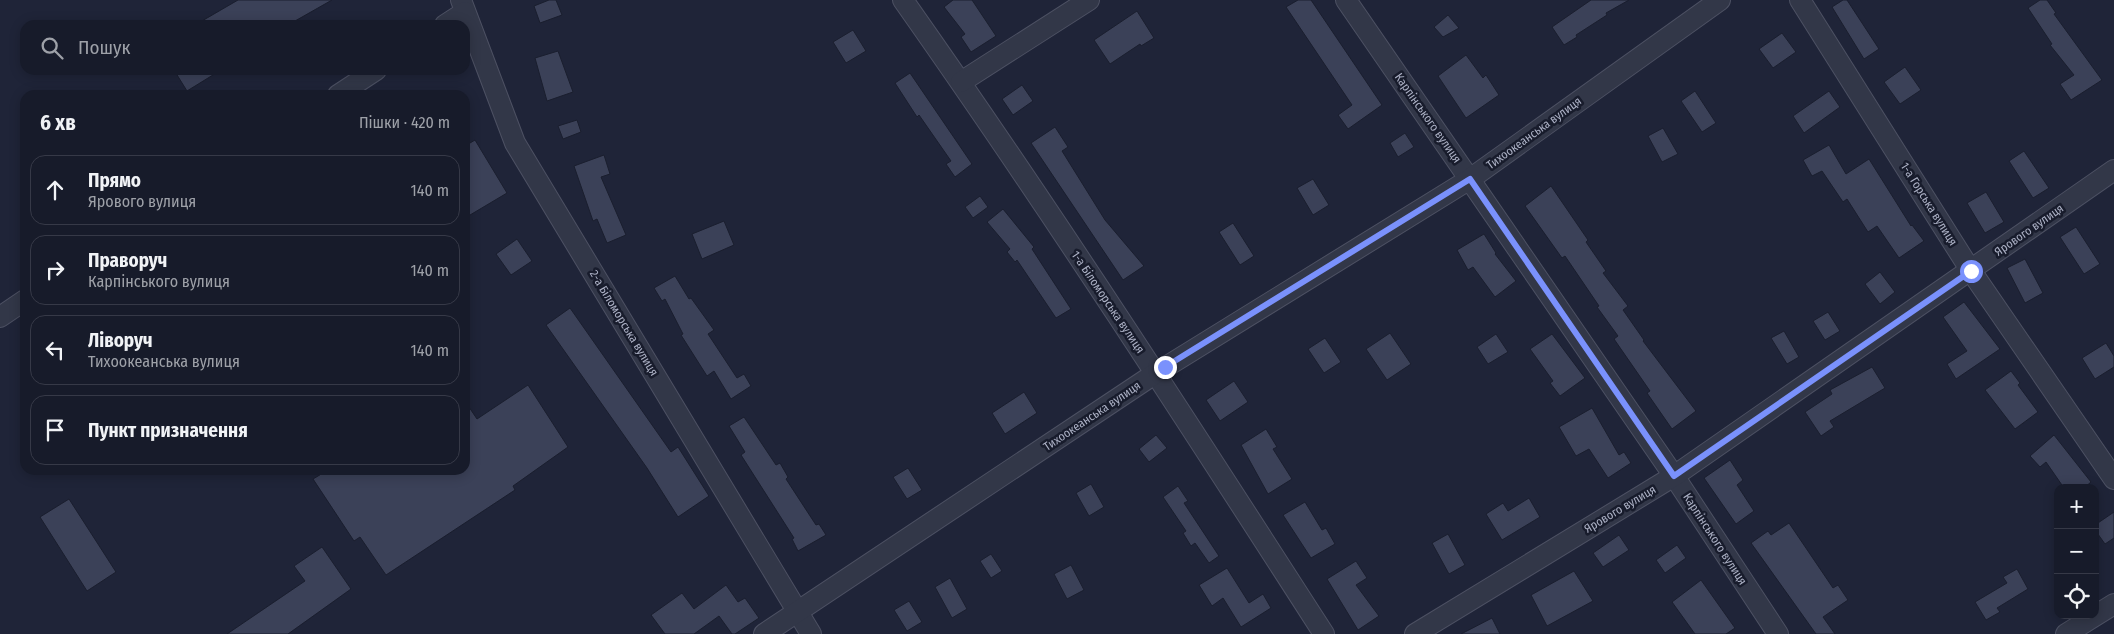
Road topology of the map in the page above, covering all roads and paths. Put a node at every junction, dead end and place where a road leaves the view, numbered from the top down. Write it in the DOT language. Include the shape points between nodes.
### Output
graph roads {
  1 [pos="903,0"];
  2 [pos="1089,0"];
  3 [pos="1346,0"];
  4 [pos="1720,0"];
  5 [pos="1800,0"];
  6 [pos="462,6"];
  7 [pos="449,20"];
  8 [pos="467,20"];
  9 [pos="470,27"];
  10 [pos="368,75"];
  11 [pos="960,82"];
  12 [pos="346,90"];
  13 [pos="2114,170"];
  14 [pos="1470,179"];
  15 [pos="1971,271"];
  16 [pos="20,303"];
  17 [pos="0,317"];
  18 [pos="1156,373"];
  19 [pos="1674,476"];
  20 [pos="2114,478"];
  21 [pos="2114,604"];
  22 [pos="796,613"];
  23 [pos="764,634"];
  24 [pos="811,634"];
  25 [pos="1324,634"];
  26 [pos="1415,634"];
  27 [pos="1778,634"];
  28 [pos="2066,634"];
  1 -- 11 [label="street, 1-а Біломорська вулиця"];
  2 -- 11 [label="street"];
  3 -- 14 [label="street, Карпінського вулиця"];
  4 -- 14 [label="street, Тихоокеанська вулиця"];
  5 -- 15 [label="street, 1-а Горська вулиця"];
  6 -- 7 [label="street"];
  6 -- 8 [label="street, 2-а Біломорська вулиця"];
  9 -- 22 [label="street, 2-а Біломорська вулиця" via="515,143"];
  10 -- 12 [label="street"];
  11 -- 18 [label="street, 1-а Біломорська вулиця"];
  13 -- 15 [label="street, Ярового вулиця"];
  14 -- 18 [label="street, Тихоокеанська вулиця"];
  14 -- 19 [label="street, Карпінського вулиця"];
  15 -- 19 [label="street, Ярового вулиця"];
  15 -- 20 [label="street, 1-а Горська вулиця"];
  16 -- 17 [label="street"];
  18 -- 22 [label="street, Тихоокеанська вулиця"];
  18 -- 25 [label="street, 1-а Біломорська вулиця"];
  19 -- 26 [label="street, Ярового вулиця"];
  19 -- 27 [label="street, Карпінського вулиця"];
  21 -- 28 [label="street"];
  22 -- 23 [label="street, Тихоокеанська вулиця"];
  22 -- 24 [label="street, 2-а Біломорська вулиця"];
}
